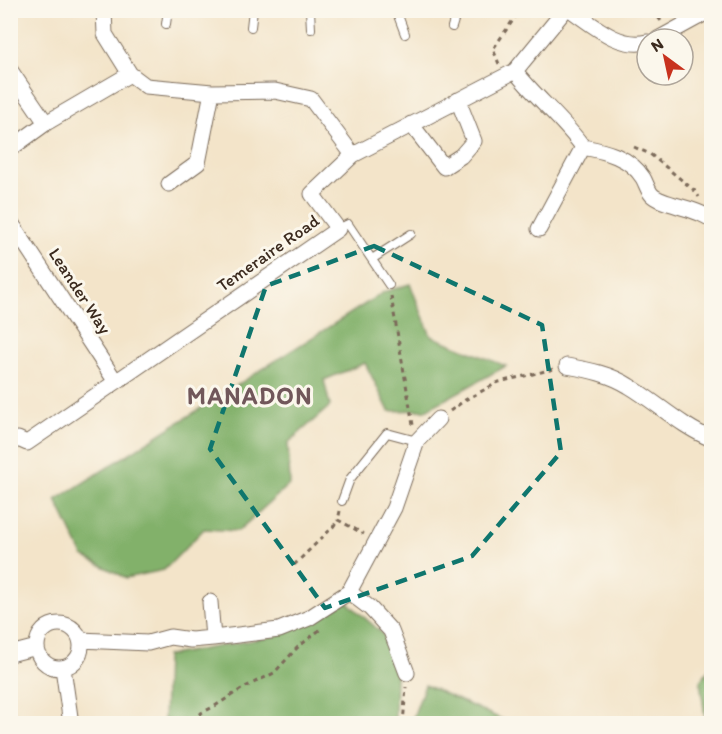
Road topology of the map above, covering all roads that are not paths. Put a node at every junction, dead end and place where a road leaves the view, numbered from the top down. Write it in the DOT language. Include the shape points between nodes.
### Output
graph roads {
  1 [pos="104,10"];
  2 [pos="168,10"];
  3 [pos="253,10"];
  4 [pos="310,10"];
  5 [pos="396,10"];
  6 [pos="458,10"];
  7 [pos="565,10"];
  8 [pos="571,10"];
  9 [pos="711,10"];
  10 [pos="166,24"];
  11 [pos="251,27"];
  12 [pos="452,27"];
  13 [pos="680,27"];
  14 [pos="311,29"];
  15 [pos="405,34"];
  16 [pos="635,45"];
  17 [pos="11,71"];
  18 [pos="130,74"];
  19 [pos="509,74"];
  20 [pos="212,92"];
  21 [pos="458,100"];
  22 [pos="46,123"];
  23 [pos="411,124"];
  24 [pos="583,147"];
  25 [pos="10,149"];
  26 [pos="353,155"];
  27 [pos="169,184"];
  28 [pos="711,220"];
  29 [pos="10,221"];
  30 [pos="338,229"];
  31 [pos="539,229"];
  32 [pos="411,234"];
  33 [pos="372,259"];
  34 [pos="389,285"];
  35 [pos="567,366"];
  36 [pos="116,382"];
  37 [pos="438,419"];
  38 [pos="711,437"];
  39 [pos="417,441"];
  40 [pos="10,443"];
  41 [pos="342,501"];
  42 [pos="349,592"];
  43 [pos="210,602"];
  44 [pos="213,638"];
  45 [pos="80,640"];
  46 [pos="37,647"];
  47 [pos="10,654"];
  48 [pos="63,668"];
  49 [pos="407,673"];
  50 [pos="71,723"];
  1 -- 18 [label="street" via="105,33"];
  2 -- 10 [label="lane"];
  3 -- 11 [label="lane"];
  4 -- 14 [label="lane"];
  5 -- 15 [label="lane"];
  6 -- 12 [label="lane"];
  7 -- 19 [label="street, Temeraire Road"];
  8 -- 16 [label="street" via="605,33"];
  9 -- 13 [label="street"];
  17 -- 22 [label="street"];
  18 -- 20 [label="street" via="146,86"];
  18 -- 22 [label="street"];
  19 -- 21 [label="street, Temeraire Road"];
  19 -- 24 [label="street" via="572,131"];
  20 -- 26 [label="street" via="275,91 311,99"];
  20 -- 27 [label="street" via="198,163"];
  21 -- 23 [label="street, Temeraire Road"];
  21 -- 23 [label="street" via="474,141 461,156 444,166"];
  22 -- 25 [label="street"];
  23 -- 26 [label="street, Temeraire Road"];
  24 -- 28 [label="street" via="605,151 628,162 642,176 652,195 703,213"];
  24 -- 31 [label="street"];
  26 -- 30 [label="street, Temeraire Road" via="312,194"];
  29 -- 36 [label="street, Leander Way"];
  30 -- 33 [label="lane" via="348,224"];
  30 -- 36 [label="street, Temeraire Road"];
  32 -- 33 [label="lane"];
  33 -- 34 [label="lane"];
  35 -- 38 [label="street" via="597,371 628,385"];
  36 -- 40 [label="street, Temeraire Road" via="27,443 18,439"];
  37 -- 39 [label="street"];
  39 -- 41 [label="lane" via="387,433 350,479"];
  39 -- 42 [label="street" via="394,508"];
  42 -- 44 [label="street" via="309,618 279,630"];
  42 -- 49 [label="street" via="391,631"];
  43 -- 44 [label="street"];
  44 -- 45 [label="street" via="170,637 148,643"];
  45 -- 46 [label="street" via="68,626 52,626 44,630"];
  45 -- 48 [label="street" via="78,658"];
  46 -- 47 [label="street"];
  46 -- 48 [label="street" via="47,665"];
  48 -- 50 [label="street"];
}
